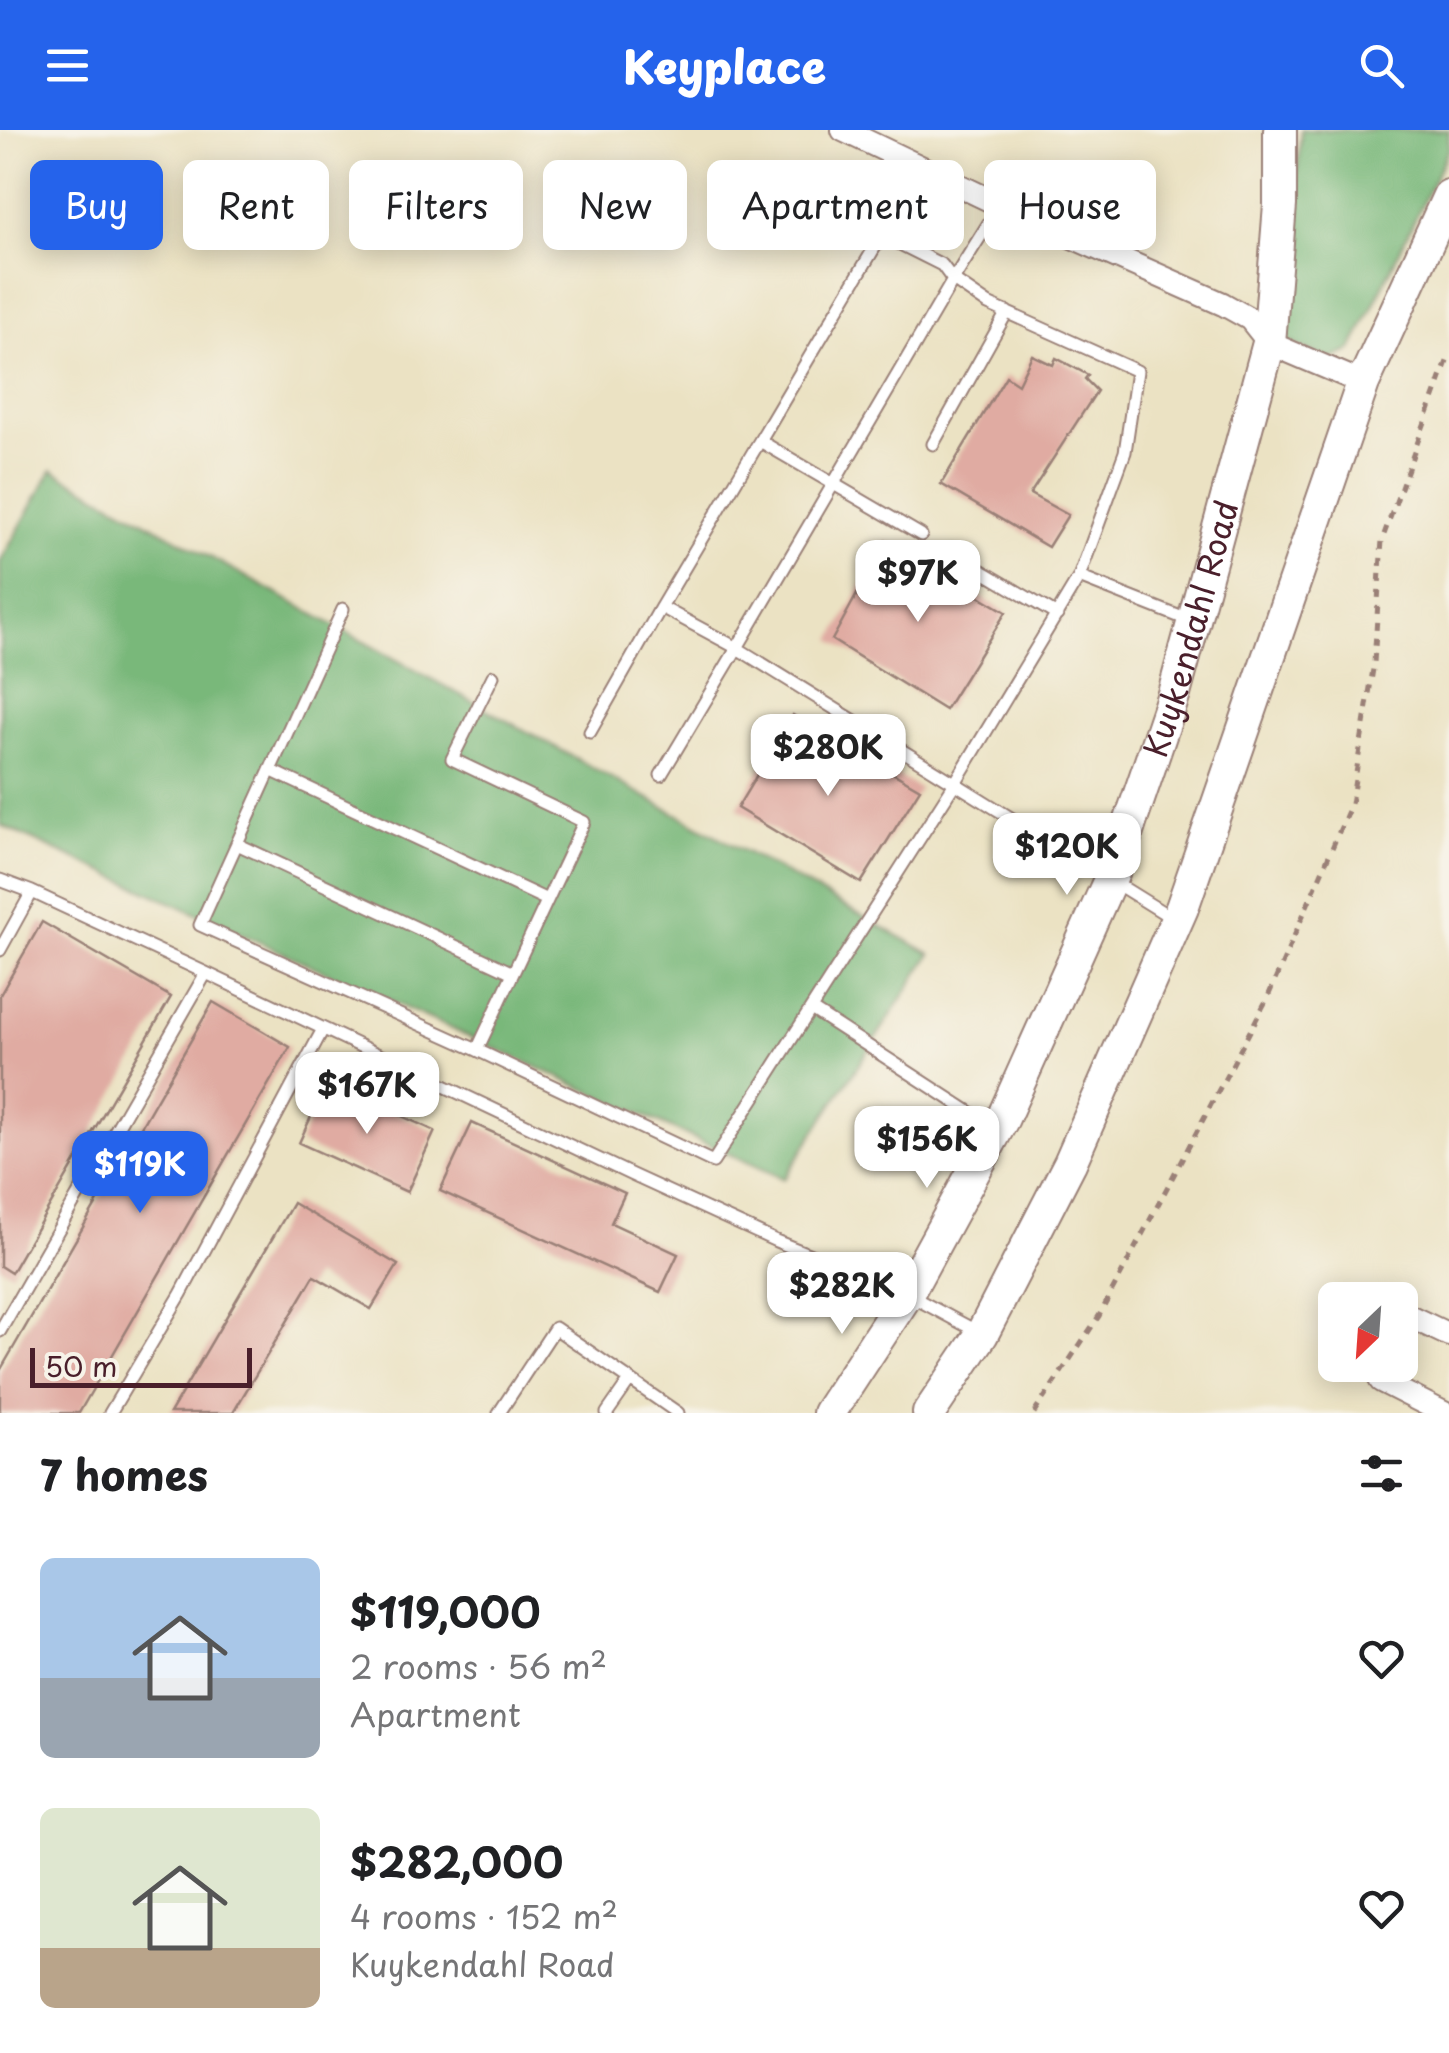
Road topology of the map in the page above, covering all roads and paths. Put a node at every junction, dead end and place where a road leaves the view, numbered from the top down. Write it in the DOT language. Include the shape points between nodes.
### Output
graph roads {
  1 [pos="843,130"];
  2 [pos="1280,130"];
  3 [pos="1449,196"];
  4 [pos="984,197"];
  5 [pos="984,231"];
  6 [pos="1101,250"];
  7 [pos="953,280"];
  8 [pos="1007,312"];
  9 [pos="1269,343"];
  10 [pos="1449,356"];
  11 [pos="1363,383"];
  12 [pos="760,441"];
  13 [pos="932,444"];
  14 [pos="834,485"];
  15 [pos="921,535"];
  16 [pos="965,562"];
  17 [pos="1079,578"];
  18 [pos="661,607"];
  19 [pos="343,610"];
  20 [pos="1057,614"];
  21 [pos="1192,622"];
  22 [pos="737,648"];
  23 [pos="493,676"];
  24 [pos="590,732"];
  25 [pos="270,770"];
  26 [pos="662,776"];
  27 [pos="955,783"];
  28 [pos="237,844"];
  29 [pos="0,880"];
  30 [pos="1110,880"];
  31 [pos="32,892"];
  32 [pos="547,900"];
  33 [pos="1176,920"];
  34 [pos="0,950"];
  35 [pos="513,972"];
  36 [pos="206,973"];
  37 [pos="811,1010"];
  38 [pos="324,1030"];
  39 [pos="476,1050"];
  40 [pos="996,1130"];
  41 [pos="907,1294"];
  42 [pos="6,1307"];
  43 [pos="1418,1320"];
  44 [pos="0,1331"];
  45 [pos="982,1334"];
  46 [pos="1449,1336"];
  47 [pos="630,1380"];
  48 [pos="1381,1382"];
  49 [pos="110,1413"];
  50 [pos="499,1413"];
  51 [pos="607,1413"];
  52 [pos="678,1413"];
  53 [pos="829,1413"];
  54 [pos="929,1413"];
  55 [pos="1034,1413"];
  56 [pos="1444,1413"];
  1 -- 4 [label="street"];
  2 -- 9 [label="main road, Kuykendahl Road"];
  3 -- 11 [label="main road"];
  5 -- 7 [label="lane"];
  6 -- 9 [label="street" via="1223,304 1250,319"];
  7 -- 8 [label="lane"];
  7 -- 12 [label="lane" via="942,265 882,235"];
  7 -- 14 [label="lane"];
  8 -- 13 [label="lane"];
  8 -- 17 [label="lane" via="1137,371 1125,452"];
  9 -- 11 [label="street"];
  9 -- 21 [label="main road, Kuykendahl Road"];
  10 -- 55 [label="path" via="1382,540 1374,663 1351,804 1267,999 1099,1316"];
  11 -- 33 [label="main road"];
  12 -- 14 [label="lane"];
  12 -- 18 [label="lane"];
  14 -- 15 [label="lane"];
  14 -- 22 [label="lane"];
  16 -- 20 [label="lane"];
  17 -- 20 [label="lane"];
  17 -- 21 [label="lane"];
  18 -- 22 [label="lane"];
  18 -- 24 [label="lane"];
  19 -- 25 [label="lane"];
  20 -- 27 [label="lane"];
  21 -- 30 [label="main road, Kuykendahl Road"];
  22 -- 26 [label="lane"];
  22 -- 27 [label="lane"];
  23 -- 32 [label="lane" via="452,759 584,822"];
  25 -- 28 [label="lane"];
  25 -- 32 [label="lane"];
  27 -- 30 [label="lane"];
  27 -- 37 [label="lane"];
  28 -- 35 [label="lane"];
  28 -- 39 [label="lane" via="200,924"];
  29 -- 31 [label="lane"];
  30 -- 33 [label="lane"];
  30 -- 40 [label="main road, Kuykendahl Road"];
  31 -- 34 [label="lane"];
  31 -- 36 [label="lane"];
  32 -- 35 [label="lane"];
  33 -- 45 [label="main road" via="1070,1163"];
  35 -- 39 [label="lane"];
  36 -- 38 [label="lane"];
  36 -- 42 [label="lane"];
  37 -- 39 [label="lane" via="713,1162"];
  37 -- 40 [label="lane"];
  38 -- 41 [label="lane" via="776,1241"];
  38 -- 49 [label="lane"];
  40 -- 41 [label="main road, Kuykendahl Road"];
  41 -- 45 [label="lane"];
  41 -- 53 [label="main road, Kuykendahl Road"];
  42 -- 44 [label="lane"];
  43 -- 46 [label="street"];
  45 -- 54 [label="main road"];
  47 -- 50 [label="lane" via="554,1328"];
  47 -- 51 [label="lane"];
  47 -- 52 [label="lane"];
  48 -- 56 [label="street"];
}
